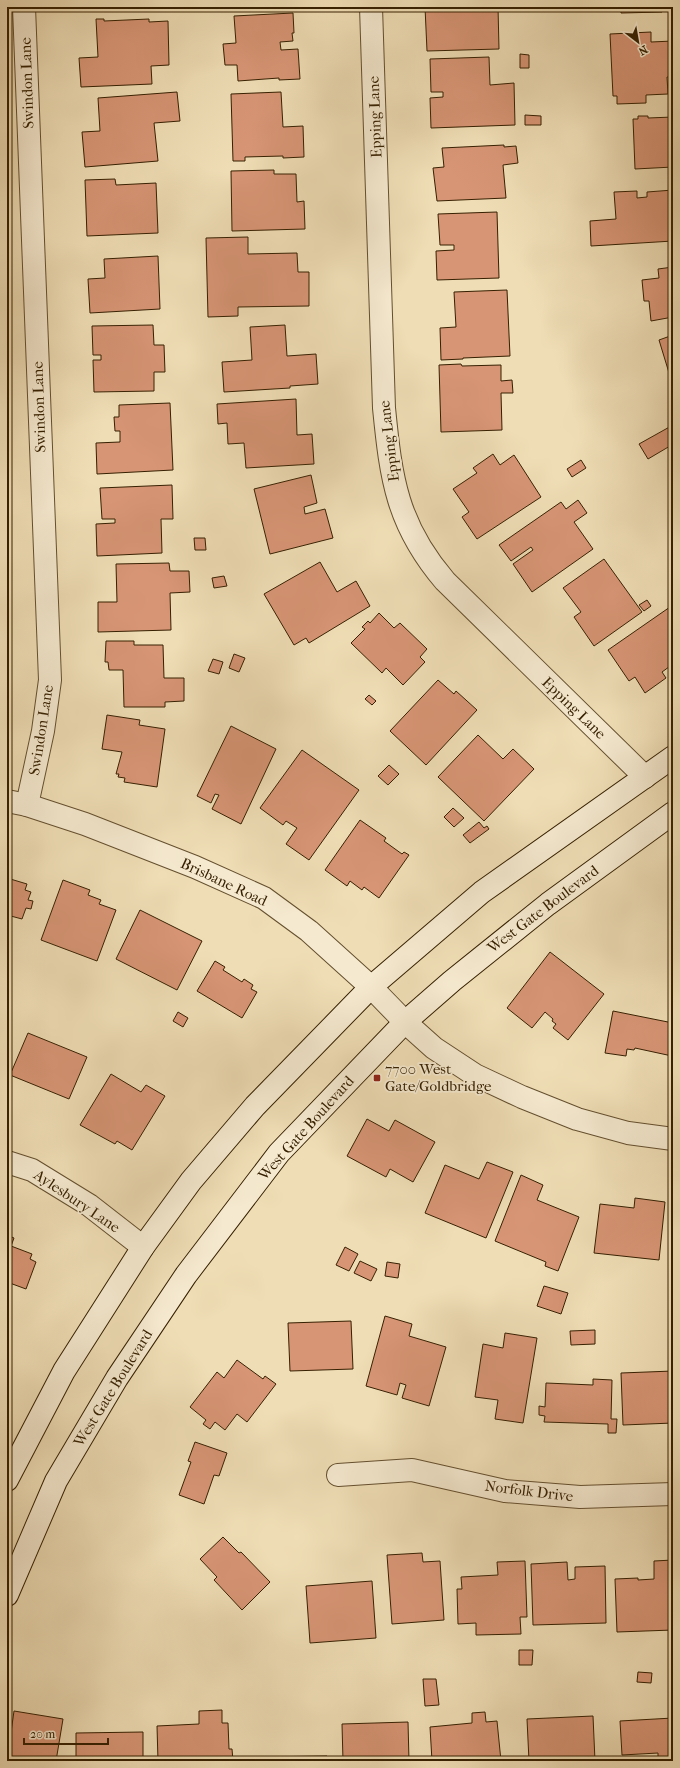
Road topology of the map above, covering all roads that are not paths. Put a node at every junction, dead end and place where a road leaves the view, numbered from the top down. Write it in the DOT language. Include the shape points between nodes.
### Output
graph roads {
  1 [pos="24,7"];
  2 [pos="371,7"];
  3 [pos="673,757"];
  4 [pos="645,777"];
  5 [pos="17,803"];
  6 [pos="673,814"];
  7 [pos="371,987"];
  8 [pos="405,1022"];
  9 [pos="673,1139"];
  10 [pos="7,1162"];
  11 [pos="143,1247"];
  12 [pos="338,1475"];
  13 [pos="7,1480"];
  14 [pos="673,1494"];
  15 [pos="7,1595"];
  1 -- 5 [label="street, Swindon Lane" via="50,680 43,731"];
  2 -- 4 [label="street, Epping Lane" via="384,408 392,472 402,511 428,562 445,581"];
  3 -- 4 [label="street"];
  4 -- 7 [label="street" via="482,892"];
  5 -- 7 [label="street, Brisbane Road" via="85,824 264,898 309,931"];
  6 -- 8 [label="street, West Gate Boulevard" via="491,948"];
  7 -- 8 [label="street, Brisbane Road"];
  7 -- 11 [label="street" via="254,1106 191,1182"];
  8 -- 9 [label="street, Brisbane Road" via="434,1048 475,1075 522,1097 577,1119 628,1133"];
  8 -- 15 [label="street, West Gate Boulevard" via="279,1153 186,1275 117,1378 56,1481"];
  10 -- 11 [label="street, Aylesbury Lane" via="32,1170 89,1205"];
  11 -- 13 [label="street" via="64,1371"];
  12 -- 14 [label="street, Norfolk Drive" via="412,1470 505,1491 580,1497"];
}
